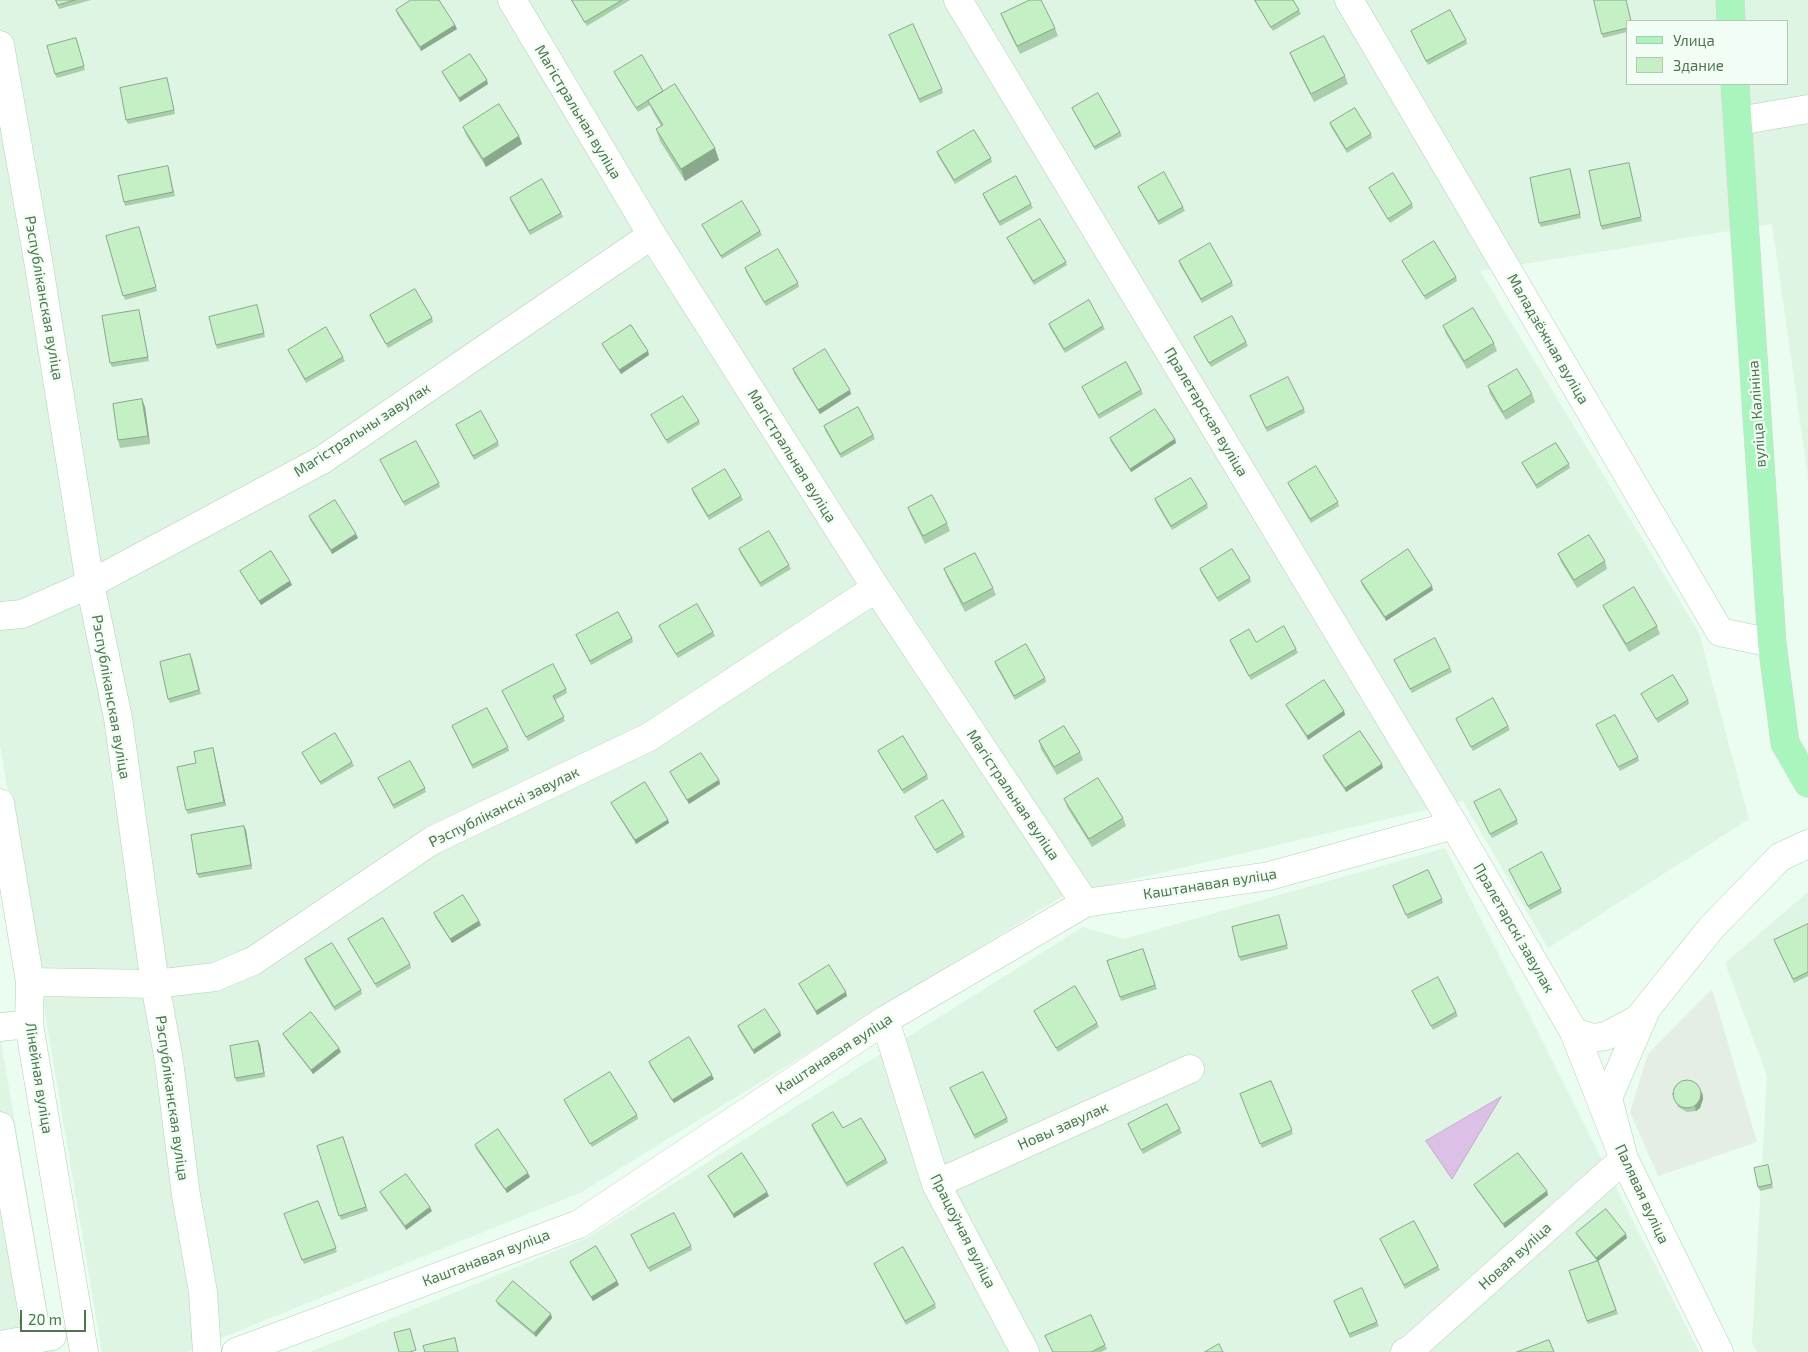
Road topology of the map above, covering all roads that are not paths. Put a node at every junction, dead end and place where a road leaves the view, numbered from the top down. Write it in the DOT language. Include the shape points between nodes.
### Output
graph roads {
  1 [pos="512,0"];
  2 [pos="958,0"];
  3 [pos="1349,0"];
  4 [pos="1730,0"];
  5 [pos="1732,20"];
  6 [pos="0,45"];
  7 [pos="1735,85"];
  8 [pos="1808,109"];
  9 [pos="1738,121"];
  10 [pos="652,234"];
  11 [pos="90,584"];
  12 [pos="876,588"];
  13 [pos="0,616"];
  14 [pos="1772,643"];
  15 [pos="1808,783"];
  16 [pos="0,803"];
  17 [pos="1454,825"];
  18 [pos="1808,844"];
  19 [pos="1085,903"];
  20 [pos="30,982"];
  21 [pos="155,984"];
  22 [pos="1646,1010"];
  23 [pos="884,1020"];
  24 [pos="29,1024"];
  25 [pos="0,1027"];
  26 [pos="1574,1032"];
  27 [pos="1190,1069"];
  28 [pos="0,1126"];
  29 [pos="1624,1159"];
  30 [pos="936,1184"];
  31 [pos="0,1345"];
  32 [pos="1409,1351"];
  33 [pos="84,1352"];
  34 [pos="208,1352"];
  35 [pos="236,1352"];
  36 [pos="1025,1352"];
  37 [pos="1719,1352"];
  1 -- 10 [label="street, Магістральная вуліца"];
  2 -- 17 [label="street, Пралетарская вуліца"];
  3 -- 14 [label="street, Маладзёжная вуліца" via="1720,632"];
  4 -- 5 [label="main road"];
  6 -- 11 [label="street, Рэспубліканская вуліца"];
  7 -- 9 [label="main road, вуліца Калініна"];
  8 -- 9 [label="street"];
  9 -- 14 [label="main road, вуліца Калініна"];
  10 -- 11 [label="street, Магістральны завулак" via="322,460"];
  10 -- 12 [label="street, Магістральная вуліца"];
  11 -- 13 [label="street, Магістральны завулак" via="22,614"];
  11 -- 21 [label="street, Рэспубліканская вуліца" via="118,718"];
  12 -- 19 [label="street, Магістральная вуліца"];
  12 -- 21 [label="street, Рэспубліканскі завулак" via="649,737 433,840 253,961 215,977"];
  14 -- 15 [label="main road, вуліца Калініна" via="1785,743"];
  16 -- 20 [label="street, Лінейная вуліца"];
  17 -- 19 [label="street, Каштанавая вуліца" via="1269,876"];
  17 -- 26 [label="street, Пралетарскі завулак"];
  18 -- 22 [label="street" via="1780,857 1712,927"];
  19 -- 23 [label="street, Каштанавая вуліца"];
  20 -- 21 [label="street, Рэспубліканскі завулак"];
  20 -- 24 [label="street, Лінейная вуліца"];
  21 -- 34 [label="street, Рэспубліканская вуліца" via="203,1292"];
  22 -- 26 [label="street" via="1606,1036 1593,1038"];
  22 -- 29 [label="street" via="1608,1098"];
  23 -- 30 [label="street, Працоўная вуліца"];
  23 -- 35 [label="street, Каштанавая вуліца" via="580,1224"];
  24 -- 25 [label="street"];
  24 -- 33 [label="street, Лінейная вуліца"];
  26 -- 29 [label="street, Палявая вуліца"];
  27 -- 30 [label="street, Новы завулак"];
  28 -- 31 [label="street" via="44,1337"];
  29 -- 32 [label="street, Новая вуліца"];
  29 -- 37 [label="street, Палявая вуліца"];
  30 -- 36 [label="street, Працоўная вуліца"];
}
